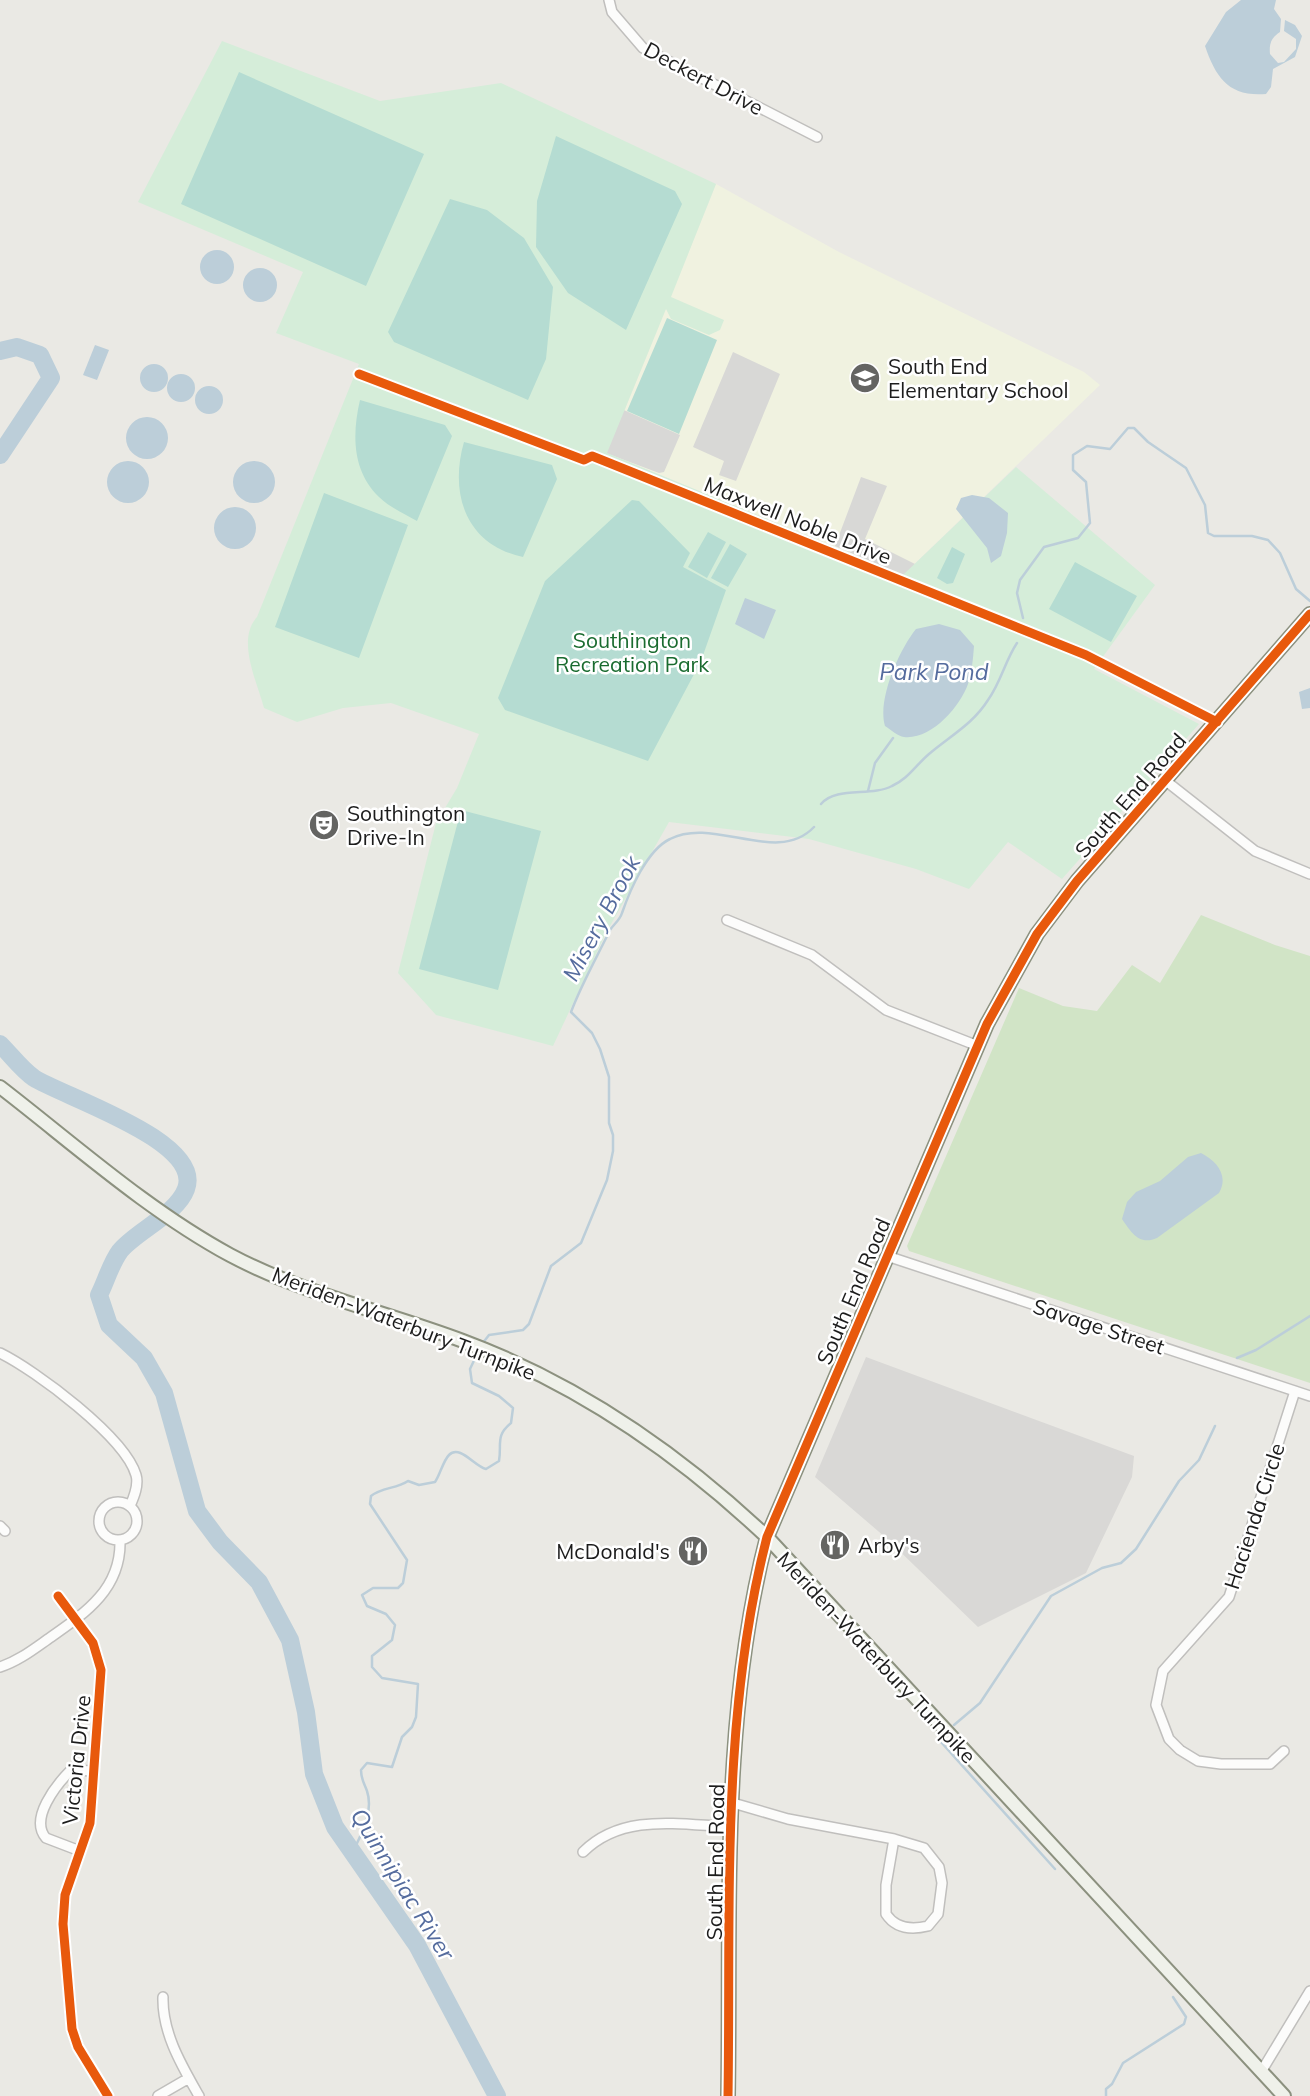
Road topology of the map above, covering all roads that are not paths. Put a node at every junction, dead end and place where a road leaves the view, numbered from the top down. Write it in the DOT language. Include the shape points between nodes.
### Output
graph roads {
  1 [pos="610,0"];
  2 [pos="817,137"];
  3 [pos="359,374"];
  4 [pos="1310,614"];
  5 [pos="1217,722"];
  6 [pos="1167,781"];
  7 [pos="1310,874"];
  8 [pos="727,920"];
  9 [pos="978,1046"];
  10 [pos="0,1087"];
  11 [pos="887,1256"];
  12 [pos="0,1353"];
  13 [pos="1295,1391"];
  14 [pos="1310,1396"];
  15 [pos="130,1506"];
  16 [pos="767,1537"];
  17 [pos="120,1541"];
  18 [pos="58,1596"];
  19 [pos="78,1619"];
  20 [pos="0,1667"];
  21 [pos="1284,1751"];
  22 [pos="94,1771"];
  23 [pos="733,1803"];
  24 [pos="732,1827"];
  25 [pos="894,1839"];
  26 [pos="80,1851"];
  27 [pos="583,1852"];
  28 [pos="1310,1991"];
  29 [pos="163,1997"];
  30 [pos="1261,2072"];
  31 [pos="189,2078"];
  32 [pos="107,2096"];
  33 [pos="158,2096"];
  34 [pos="199,2096"];
  35 [pos="728,2096"];
  36 [pos="1284,2096"];
  1 -- 2 [label="street, Deckert Drive" via="612,12 643,48"];
  3 -- 5 [label="street, Maxwell Noble Drive" via="584,460 592,456 1086,655"];
  4 -- 5 [label="main road, South End Road"];
  5 -- 6 [label="main road, South End Road"];
  6 -- 7 [label="street" via="1255,851"];
  6 -- 9 [label="main road, South End Road" via="1077,881 1037,934"];
  8 -- 9 [label="street" via="812,955 886,1010"];
  9 -- 11 [label="main road, South End Road"];
  10 -- 16 [label="main road, Meriden-Waterbury Turnpike" via="156,1207 231,1255 488,1350 571,1390 635,1429 714,1487"];
  11 -- 13 [label="street, Savage Street"];
  11 -- 16 [label="main road, South End Road"];
  12 -- 15 [label="street" via="38,1376 119,1448 136,1475"];
  13 -- 14 [label="street, Savage Street"];
  13 -- 21 [label="street, Hacienda Circle" via="1229,1597 1163,1671 1156,1706 1169,1739 1198,1761 1270,1764"];
  15 -- 17 [label="street" via="138,1522 129,1538"];
  15 -- 17 [label="street" via="116,1502 100,1516 101,1530"];
  16 -- 23 [label="main road, South End Road" via="738,1695"];
  16 -- 30 [label="main road, Meriden-Waterbury Turnpike"];
  17 -- 19 [label="street" via="117,1570 107,1590"];
  18 -- 19 [label="street, Victoria Drive"];
  19 -- 20 [label="street"];
  19 -- 22 [label="street, Victoria Drive" via="93,1643 101,1670"];
  22 -- 26 [label="street, Victoria Drive" via="90,1823"];
  22 -- 26 [label="street, Victoria Drive" via="71,1770 39,1824 46,1838"];
  23 -- 24 [label="main road, South End Road"];
  23 -- 25 [label="street" via="800,1822"];
  24 -- 27 [label="street" via="645,1823 604,1834"];
  24 -- 35 [label="main road, South End Road"];
  25 -- 25 [label="street" via="924,1848 939,1867 942,1900 928,1926 902,1927 886,1913"];
  26 -- 32 [label="street, Victoria Drive" via="65,1905 69,2015 78,2047"];
  28 -- 30 [label="street"];
  29 -- 31 [label="street" via="174,2050"];
  30 -- 36 [label="main road, Meriden-Waterbury Turnpike"];
  31 -- 33 [label="street"];
  31 -- 34 [label="street"];
}
